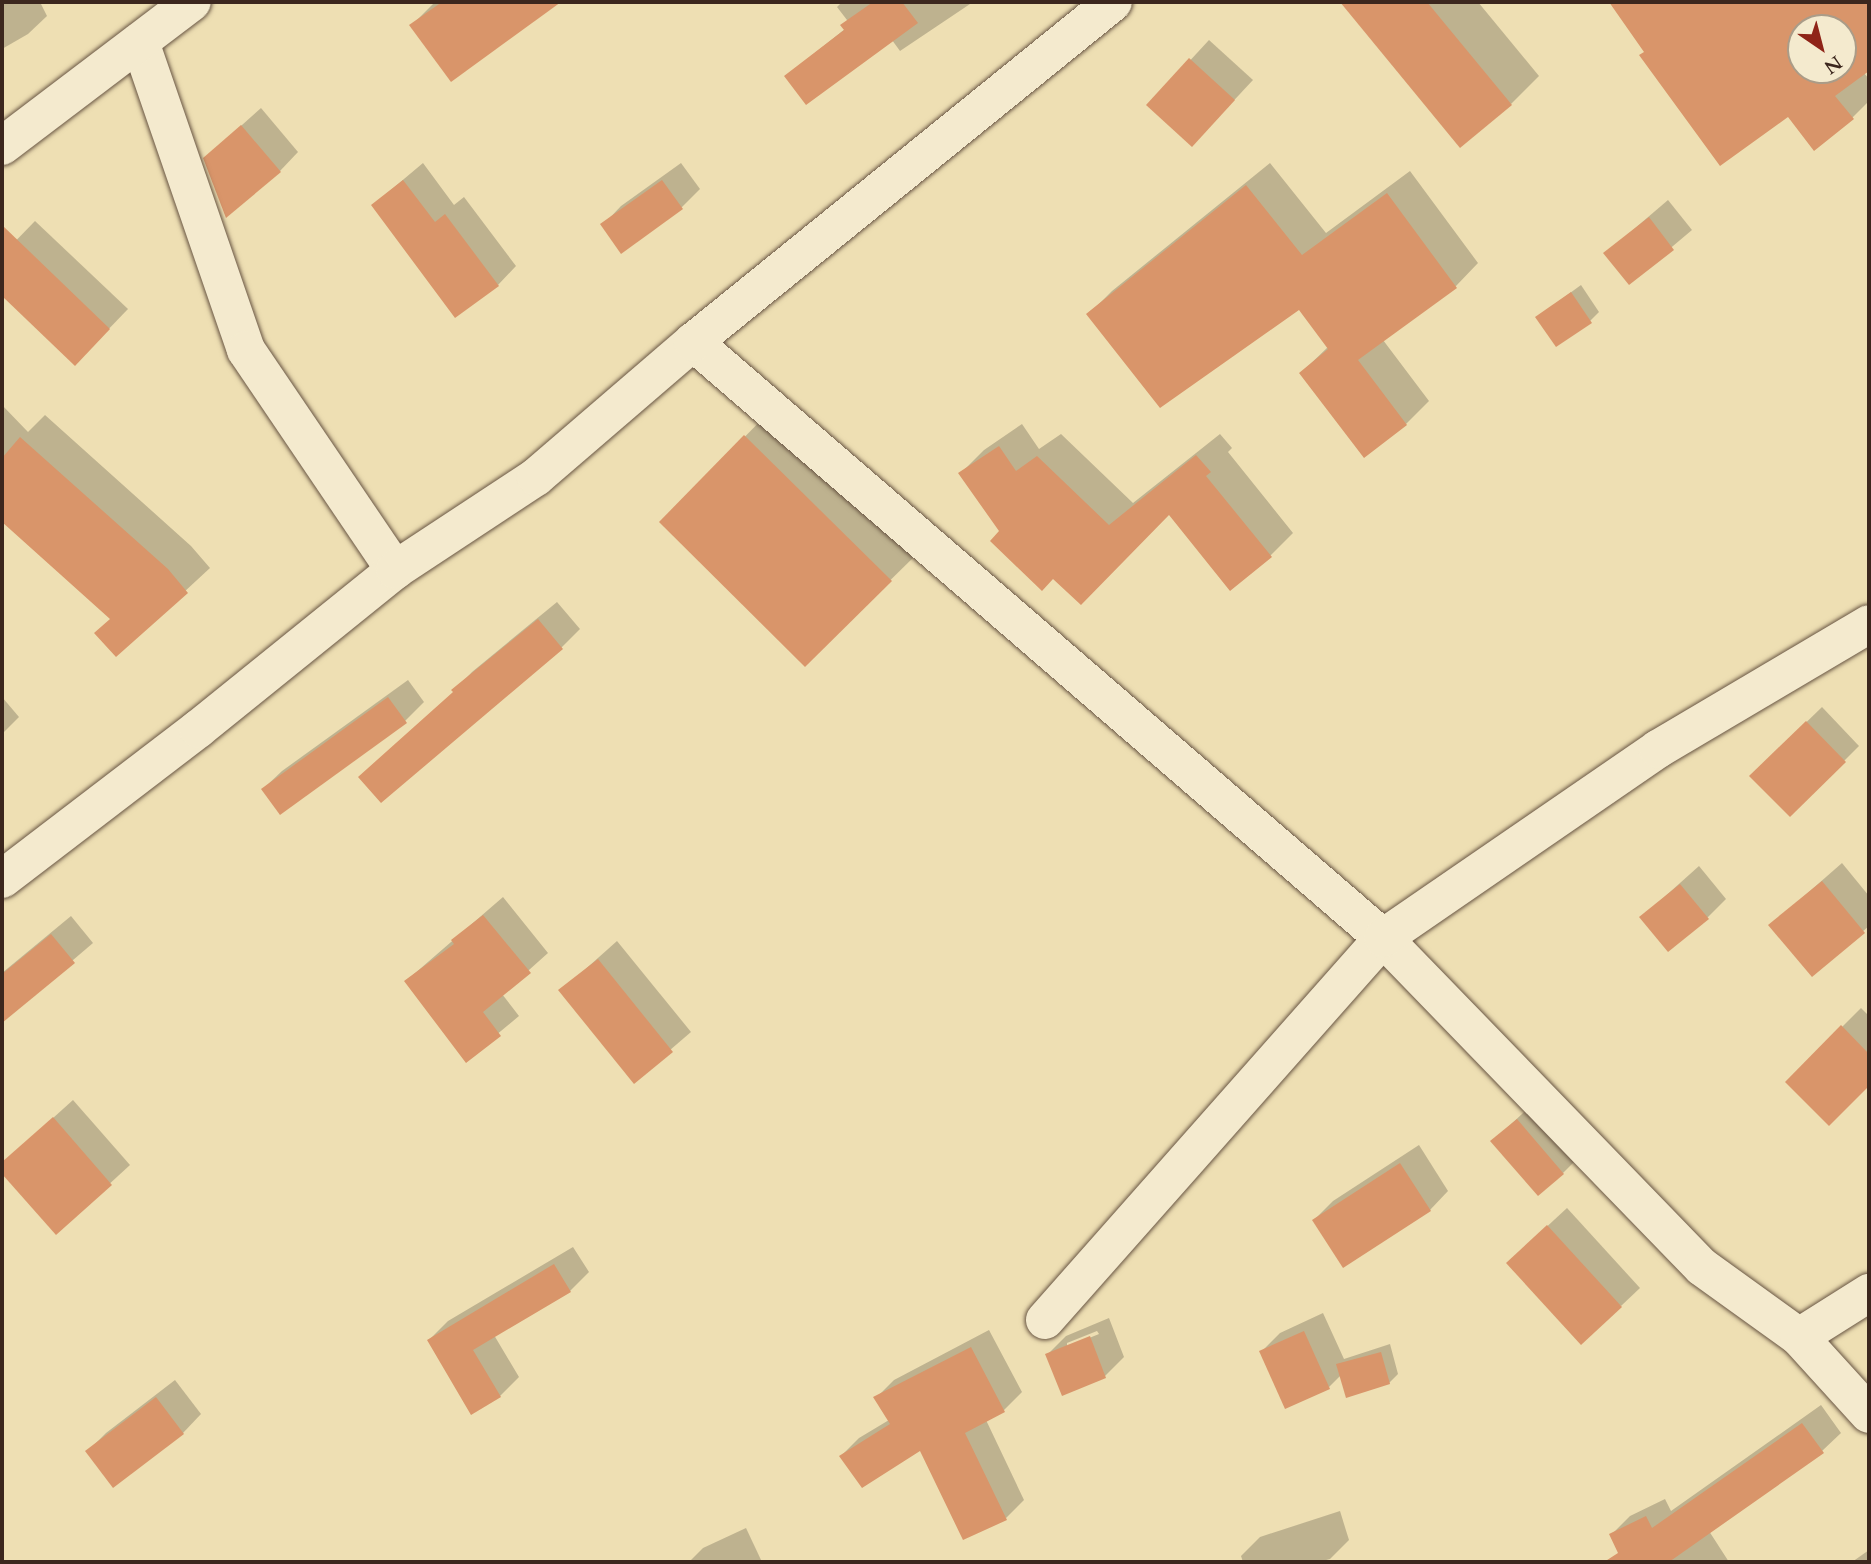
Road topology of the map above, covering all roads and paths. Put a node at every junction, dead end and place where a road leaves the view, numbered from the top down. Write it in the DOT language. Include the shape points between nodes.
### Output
graph roads {
  1 [pos="192,2"];
  2 [pos="1113,2"];
  3 [pos="140,41"];
  4 [pos="2,146"];
  5 [pos="694,342"];
  6 [pos="395,570"];
  7 [pos="1869,624"];
  8 [pos="2,879"];
  9 [pos="1383,938"];
  10 [pos="1869,1293"];
  11 [pos="1045,1320"];
  12 [pos="1799,1337"];
  13 [pos="1869,1414"];
  1 -- 3 [label="street"];
  2 -- 5 [label="street"];
  3 -- 4 [label="street"];
  3 -- 6 [label="street" via="246,350"];
  5 -- 6 [label="street" via="536,477"];
  5 -- 9 [label="street"];
  6 -- 8 [label="street"];
  7 -- 9 [label="street" via="1658,749"];
  9 -- 11 [label="street"];
  9 -- 12 [label="street" via="1702,1266"];
  10 -- 12 [label="street"];
  12 -- 13 [label="street"];
}
